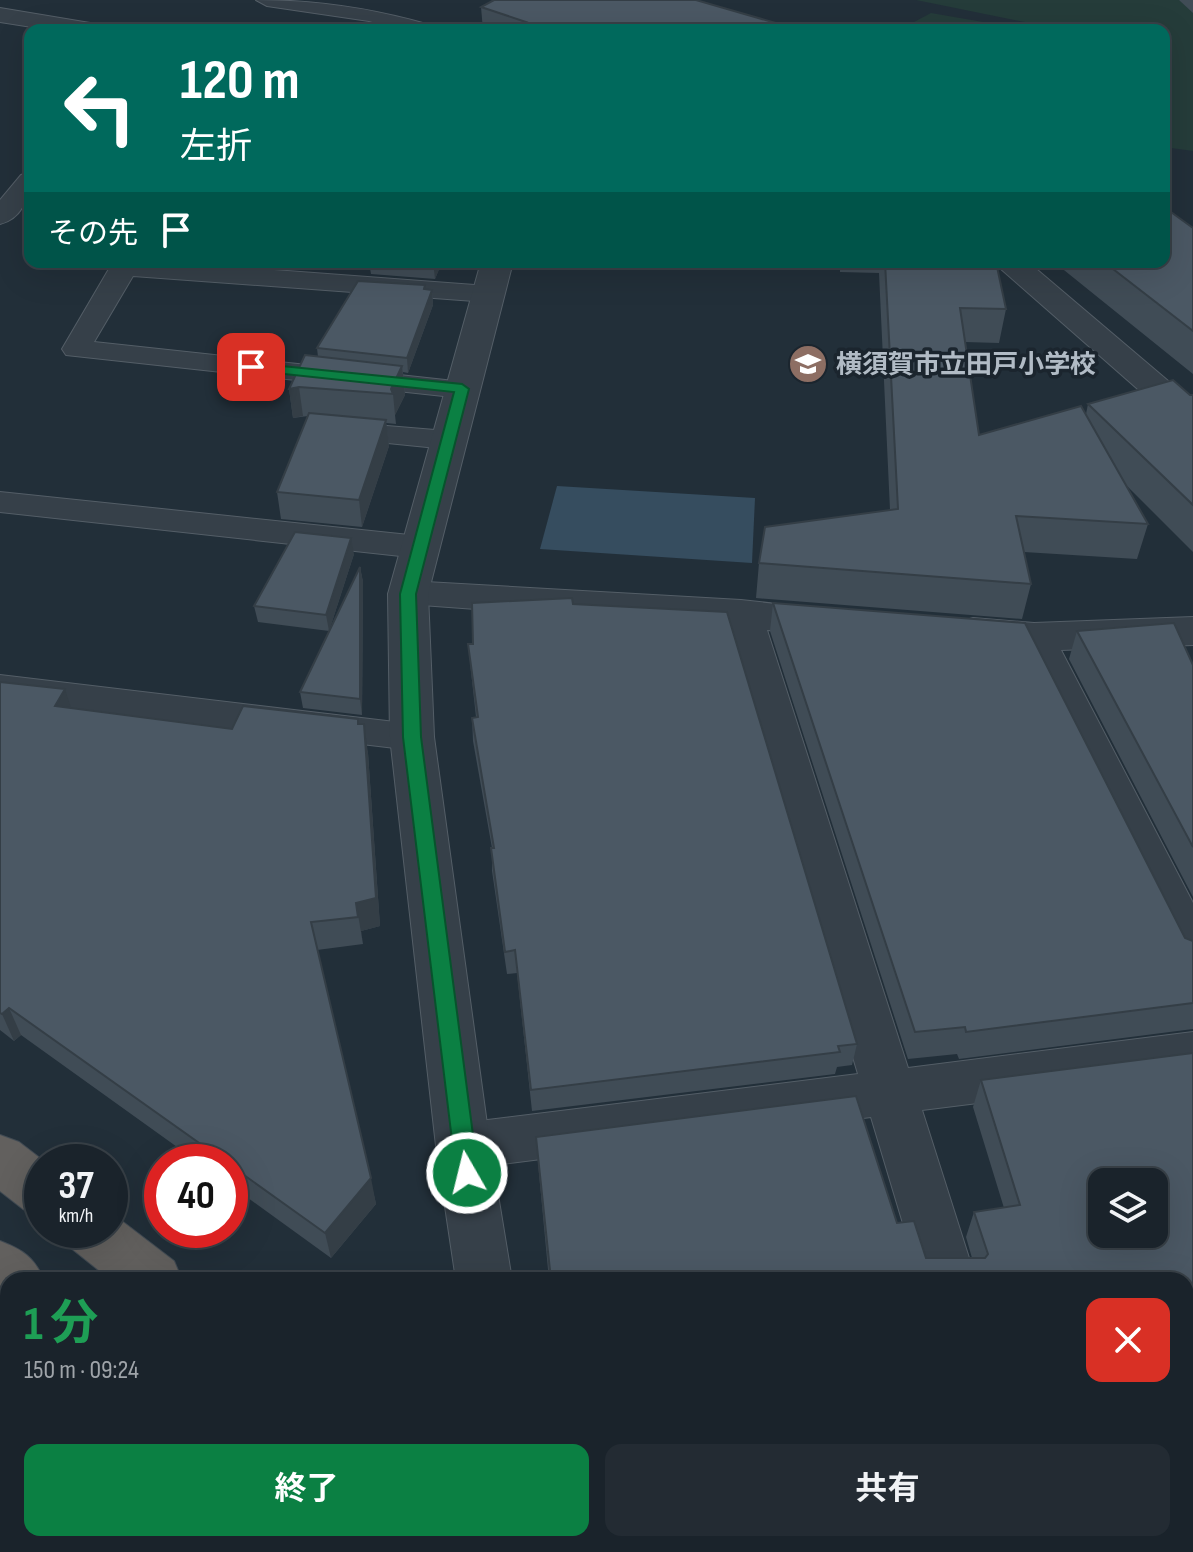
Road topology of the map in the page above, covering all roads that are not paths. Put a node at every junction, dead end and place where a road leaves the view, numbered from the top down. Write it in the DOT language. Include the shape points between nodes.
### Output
graph roads {
  1 [pos="267,0"];
  2 [pos="372,15"];
  3 [pos="356,24"];
  4 [pos="402,24"];
  5 [pos="24,187"];
  6 [pos="0,216"];
  7 [pos="123,268"];
  8 [pos="230,268"];
  9 [pos="1016,268"];
  10 [pos="492,278"];
  11 [pos="462,389"];
  12 [pos="1193,420"];
  13 [pos="303,428"];
  14 [pos="447,440"];
  15 [pos="0,502"];
  16 [pos="419,547"];
  17 [pos="408,594"];
  18 [pos="741,613"];
  19 [pos="864,623"];
  20 [pos="942,629"];
  21 [pos="1193,631"];
  22 [pos="1034,637"];
  23 [pos="0,688"];
  24 [pos="412,737"];
  25 [pos="1193,950"];
  26 [pos="1193,1054"];
  27 [pos="889,1091"];
  28 [pos="463,1146"];
  29 [pos="0,1159"];
  30 [pos="24,1178"];
  31 [pos="114,1248"];
  32 [pos="144,1272"];
  33 [pos="483,1272"];
  34 [pos="946,1272"];
  1 -- 2 [label="lane"];
  2 -- 3 [label="lane"];
  2 -- 4 [label="lane"];
  5 -- 6 [label="lane"];
  7 -- 11 [label="lane" via="76,349"];
  8 -- 10 [label="lane"];
  9 -- 12 [label="street"];
  10 -- 11 [label="street"];
  11 -- 14 [label="street"];
  13 -- 14 [label="lane"];
  14 -- 16 [label="street"];
  15 -- 16 [label="lane"];
  16 -- 17 [label="street"];
  17 -- 18 [label="street"];
  17 -- 24 [label="street"];
  18 -- 19 [label="street"];
  18 -- 27 [label="street"];
  20 -- 22 [label="street"];
  21 -- 22 [label="street"];
  22 -- 25 [label="street"];
  23 -- 24 [label="lane"];
  24 -- 28 [label="street"];
  26 -- 27 [label="street"];
  27 -- 28 [label="street"];
  27 -- 34 [label="street"];
  28 -- 33 [label="street"];
  29 -- 30 [label="highway"];
  31 -- 32 [label="highway"];
}
